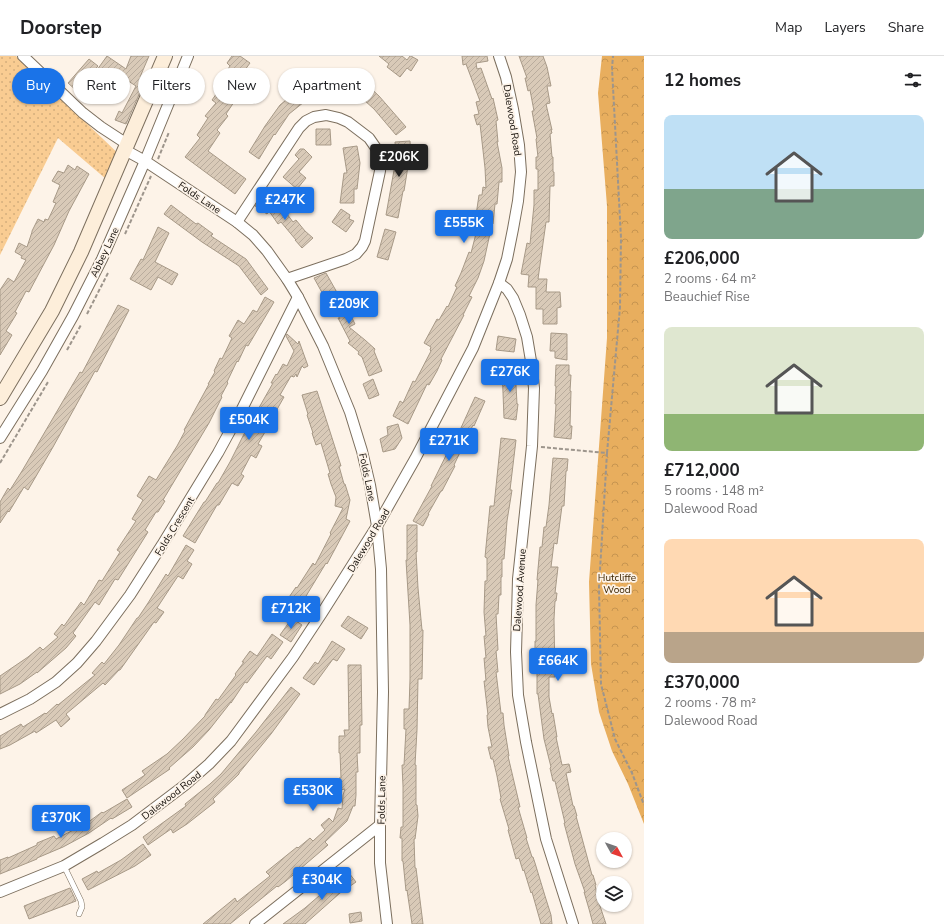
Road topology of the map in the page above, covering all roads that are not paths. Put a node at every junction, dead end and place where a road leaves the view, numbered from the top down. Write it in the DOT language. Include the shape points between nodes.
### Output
graph roads {
  1 [pos="23,56"];
  2 [pos="164,56"];
  3 [pos="188,56"];
  4 [pos="499,56"];
  5 [pos="126,147"];
  6 [pos="145,161"];
  7 [pos="237,222"];
  8 [pos="287,279"];
  9 [pos="499,283"];
  10 [pos="298,297"];
  11 [pos="0,398"];
  12 [pos="0,438"];
  13 [pos="377,526"];
  14 [pos="0,714"];
  15 [pos="380,825"];
  16 [pos="64,866"];
  17 [pos="0,892"];
  18 [pos="79,914"];
  19 [pos="255,924"];
  20 [pos="387,924"];
  21 [pos="572,924"];
  1 -- 5 [label="street, Folds Lane" via="83,113"];
  2 -- 5 [label="main road, Abbey Lane"];
  3 -- 6 [label="street, Abbey Lane"];
  4 -- 9 [label="street, Dalewood Road" via="513,110 521,172 514,229"];
  5 -- 6 [label="street, Folds Lane"];
  5 -- 11 [label="main road, Abbey Lane" via="81,252 52,311"];
  6 -- 7 [label="street, Folds Lane"];
  6 -- 12 [label="street, Abbey Lane" via="102,260 73,316"];
  7 -- 8 [label="street, Folds Lane" via="253,235"];
  7 -- 8 [label="street" via="306,121 314,117 339,118 368,138 381,159 362,247 356,254"];
  8 -- 10 [label="street, Folds Lane"];
  9 -- 13 [label="street, Dalewood Road" via="473,348"];
  9 -- 21 [label="street, Dalewood Avenue" via="513,298 520,316 527,337 534,388 532,446 518,579 518,695 546,839"];
  10 -- 13 [label="street, Folds Lane" via="323,346 350,412 370,484"];
  10 -- 14 [label="street, Folds Crescent" via="218,453 130,595 72,668 30,699"];
  13 -- 15 [label="street, Folds Lane" via="381,569 384,692"];
  13 -- 16 [label="street, Dalewood Road" via="293,657 231,741 185,785 132,825"];
  15 -- 19 [label="street"];
  15 -- 20 [label="street, Folds Lane" via="380,863"];
  16 -- 17 [label="street, Dalewood Road"];
  16 -- 18 [label="lane" via="81,901 82,908"];
}
